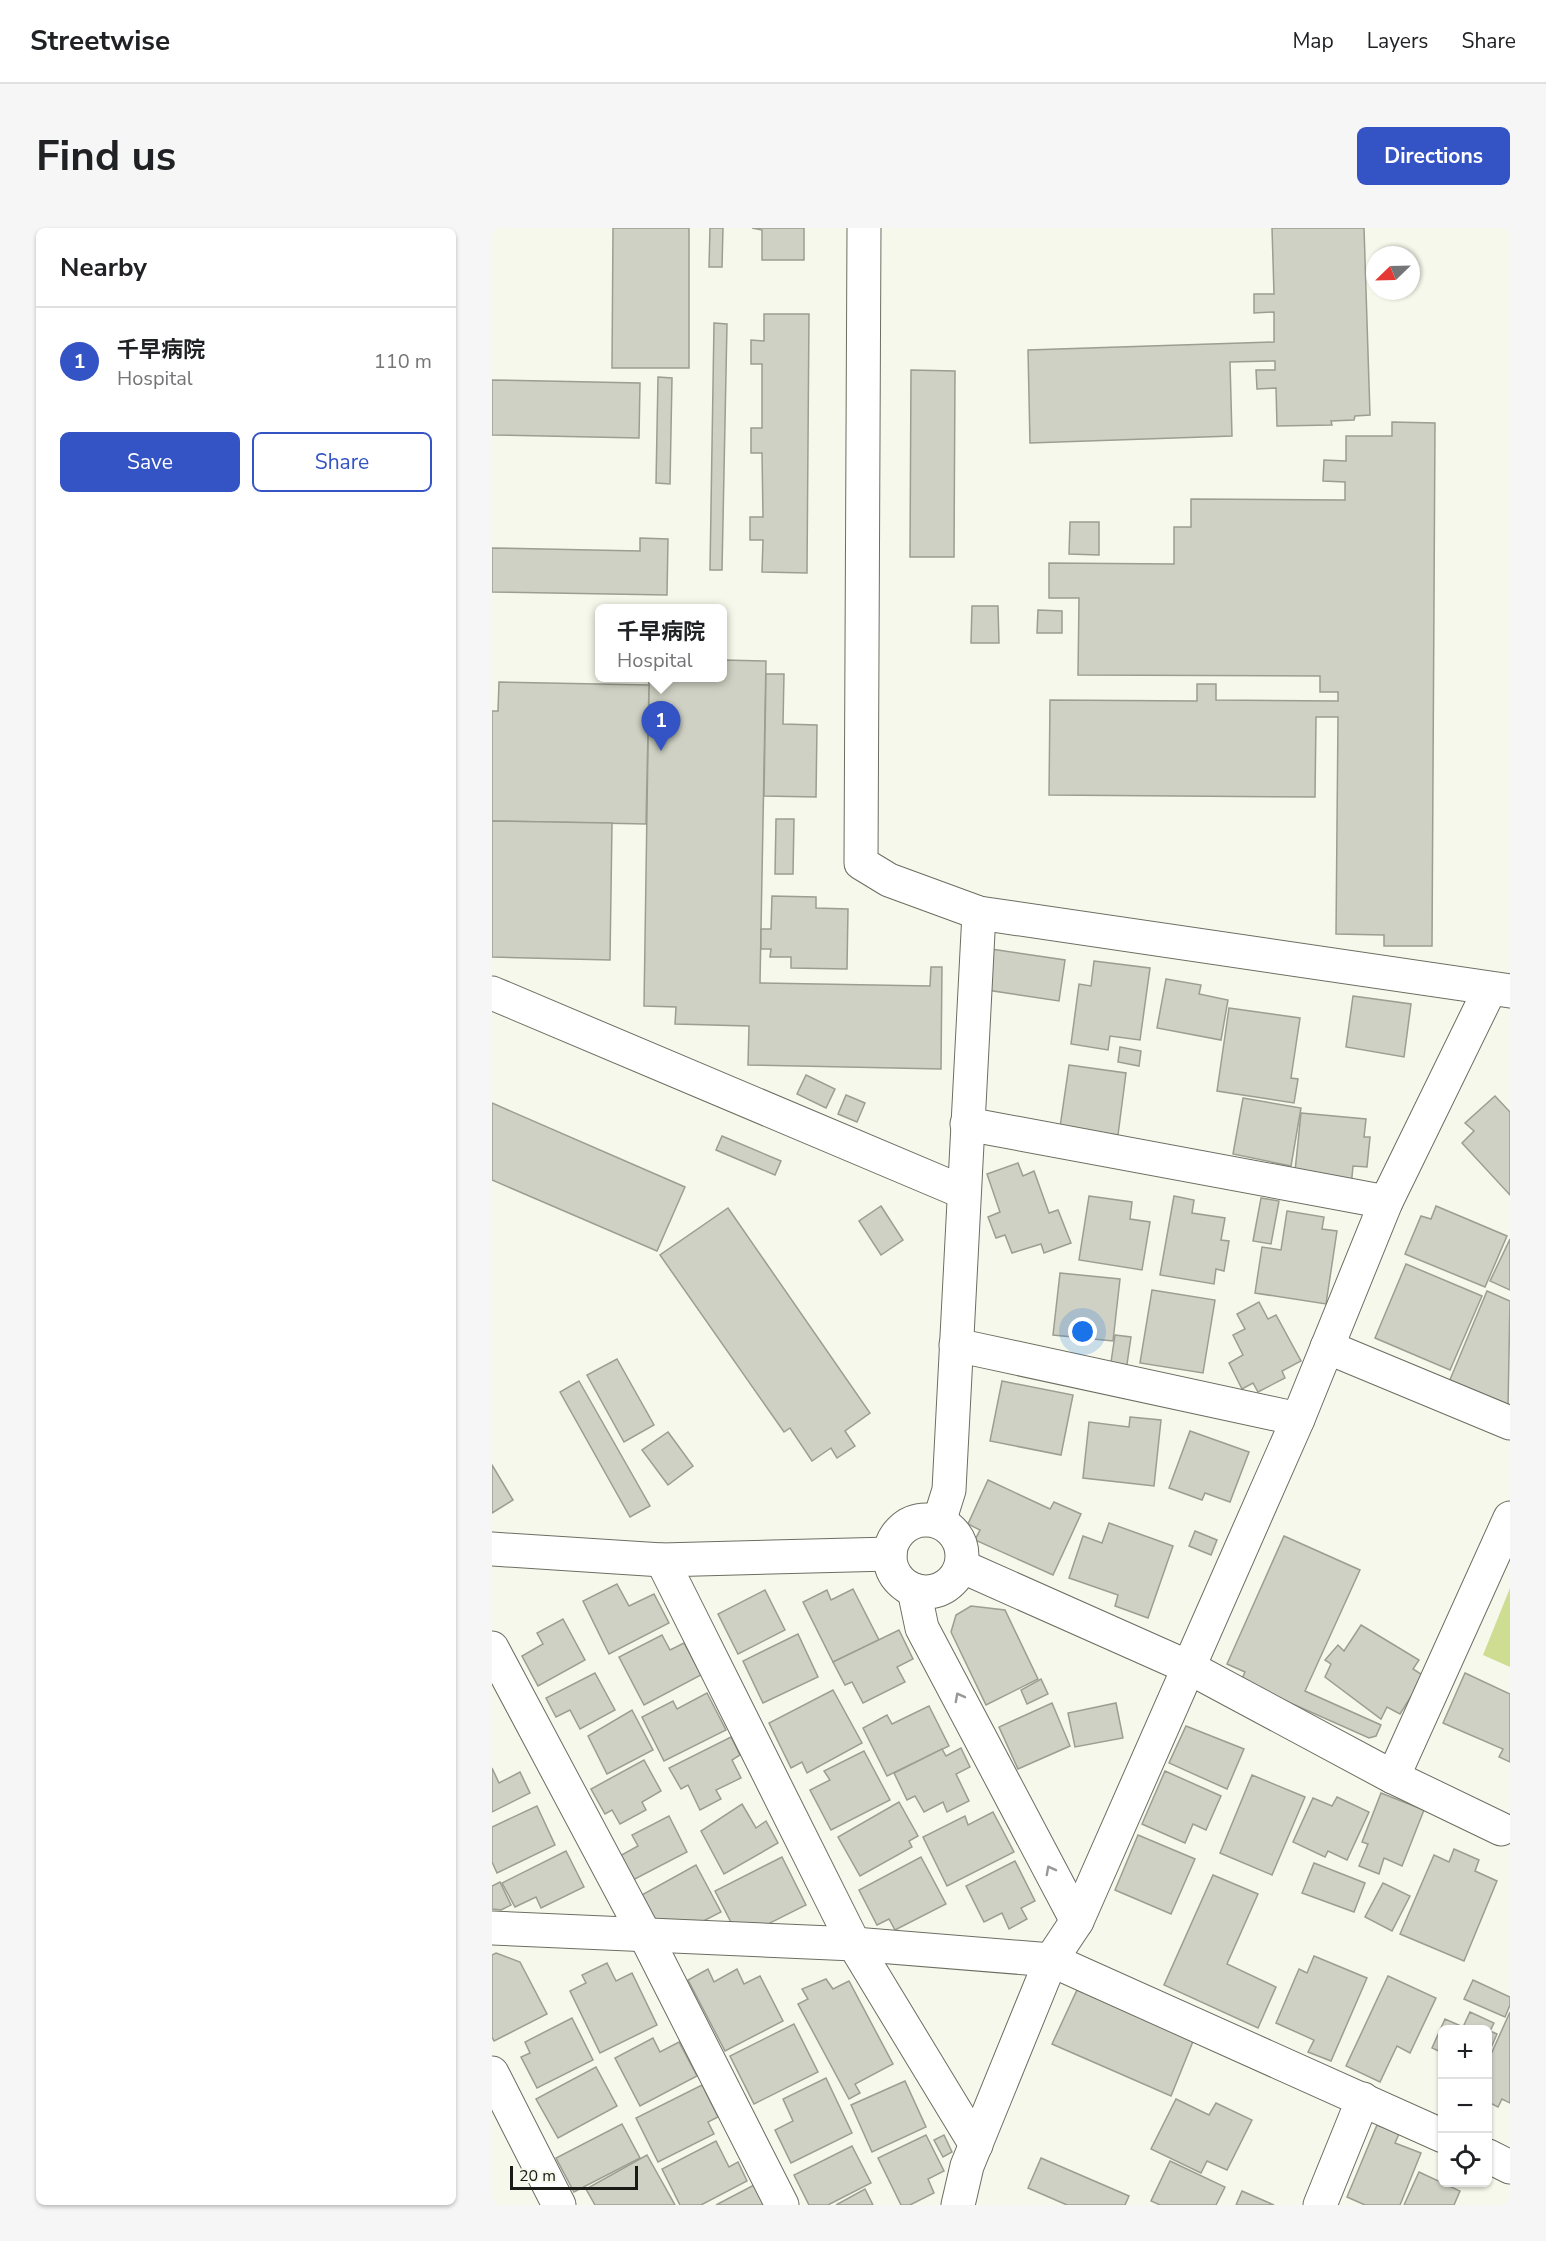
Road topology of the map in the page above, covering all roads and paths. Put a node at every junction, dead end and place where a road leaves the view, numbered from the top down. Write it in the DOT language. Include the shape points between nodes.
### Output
graph roads {
  1 [pos="864,228"];
  2 [pos="979,913"];
  3 [pos="1500,990"];
  4 [pos="492,993"];
  5 [pos="967,1124"];
  6 [pos="963,1192"];
  7 [pos="1386,1202"];
  8 [pos="956,1345"];
  9 [pos="1327,1347"];
  10 [pos="1298,1419"];
  11 [pos="1510,1424"];
  12 [pos="1510,1518"];
  13 [pos="939,1522"];
  14 [pos="492,1549"];
  15 [pos="890,1554"];
  16 [pos="662,1560"];
  17 [pos="961,1566"];
  18 [pos="914,1590"];
  19 [pos="492,1648"];
  20 [pos="1188,1667"];
  21 [pos="1394,1777"];
  22 [pos="1501,1829"];
  23 [pos="1077,1921"];
  24 [pos="492,1928"];
  25 [pos="646,1937"];
  26 [pos="854,1944"];
  27 [pos="1051,1960"];
  28 [pos="492,2073"];
  29 [pos="1363,2098"];
  30 [pos="1438,2134"];
  31 [pos="976,2145"];
  32 [pos="1492,2158"];
  33 [pos="1510,2167"];
  34 [pos="559,2205"];
  35 [pos="782,2205"];
  36 [pos="958,2205"];
  37 [pos="1320,2205"];
  1 -- 2 [label="street" via="861,863 889,880"];
  2 -- 3 [label="street"];
  2 -- 5 [label="street"];
  3 -- 7 [label="street"];
  4 -- 6 [label="street"];
  5 -- 6 [label="street"];
  5 -- 7 [label="street"];
  6 -- 8 [label="street"];
  7 -- 9 [label="street"];
  8 -- 10 [label="street"];
  8 -- 13 [label="street" via="949,1490"];
  9 -- 10 [label="street"];
  9 -- 11 [label="street"];
  10 -- 20 [label="street"];
  12 -- 21 [label="street"];
  13 -- 15 [label="street" via="928,1520 906,1526 892,1543"];
  13 -- 17 [label="street" via="956,1534"];
  14 -- 16 [label="street"];
  15 -- 16 [label="street"];
  15 -- 18 [label="street" via="896,1576"];
  16 -- 26 [label="street"];
  17 -- 18 [label="street" via="948,1585 938,1590"];
  17 -- 20 [label="street"];
  23 -- 18 [label="street, one-way" via="922,1628"];
  19 -- 25 [label="street"];
  20 -- 21 [label="street"];
  20 -- 23 [label="street"];
  21 -- 22 [label="street"];
  23 -- 27 [label="street"];
  24 -- 25 [label="street"];
  25 -- 26 [label="street"];
  25 -- 35 [label="street"];
  26 -- 27 [label="street"];
  26 -- 31 [label="street"];
  27 -- 29 [label="street"];
  27 -- 31 [label="street"];
  28 -- 34 [label="street"];
  29 -- 30 [label="street"];
  29 -- 37 [label="street"];
  31 -- 36 [label="street"];
  32 -- 33 [label="street"];
}
